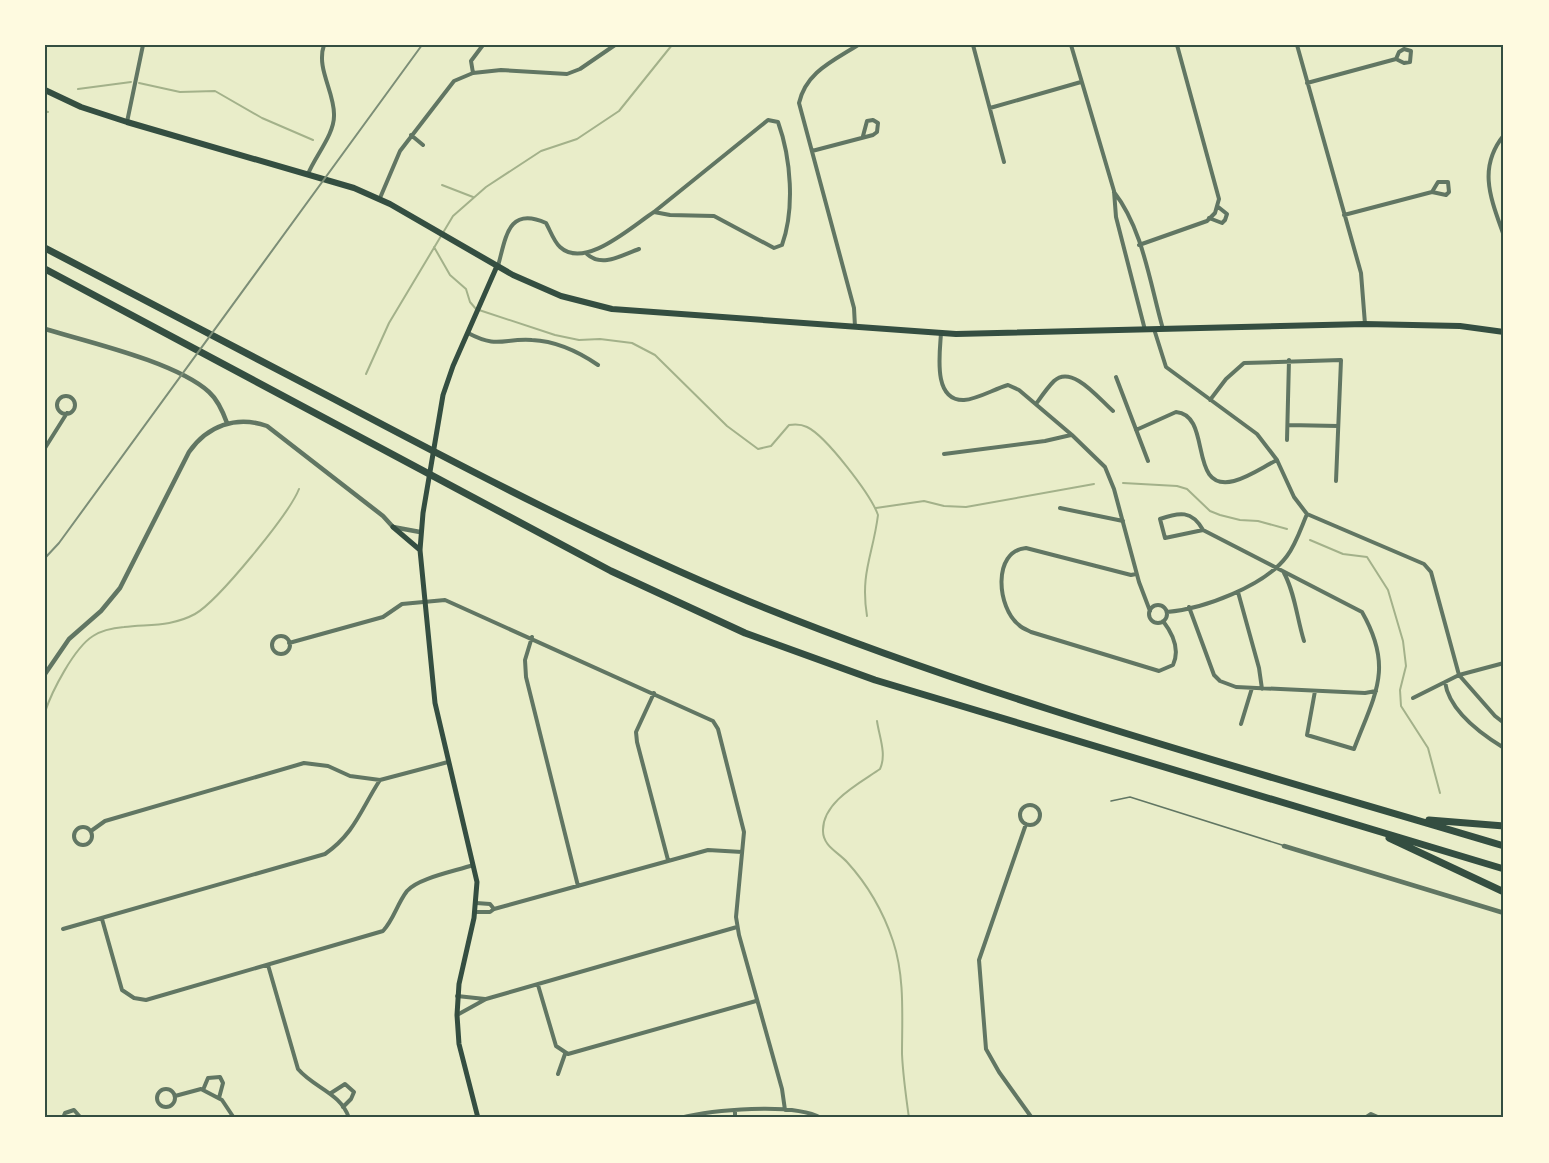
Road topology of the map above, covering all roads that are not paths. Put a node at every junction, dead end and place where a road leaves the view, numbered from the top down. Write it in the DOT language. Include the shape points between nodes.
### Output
graph roads {
  1 [pos="143,45"];
  2 [pos="324,45"];
  3 [pos="483,45"];
  4 [pos="615,45"];
  5 [pos="858,45"];
  6 [pos="973,45"];
  7 [pos="1071,45"];
  8 [pos="1177,45"];
  9 [pos="1297,45"];
  10 [pos="1396,59"];
  11 [pos="473,73"];
  12 [pos="1081,82"];
  13 [pos="1307,83"];
  14 [pos="45,90"];
  15 [pos="990,108"];
  16 [pos="127,122"];
  17 [pos="411,135"];
  18 [pos="1504,135"];
  19 [pos="863,136"];
  20 [pos="423,145"];
  21 [pos="812,151"];
  22 [pos="1004,162"];
  23 [pos="308,174"];
  24 [pos="1114,191"];
  25 [pos="1432,192"];
  26 [pos="380,198"];
  27 [pos="1217,206"];
  28 [pos="654,212"];
  29 [pos="1344,215"];
  30 [pos="1209,218"];
  31 [pos="1504,236"];
  32 [pos="1139,245"];
  33 [pos="45,246"];
  34 [pos="639,249"];
  35 [pos="587,254"];
  36 [pos="497,266"];
  37 [pos="45,269"];
  38 [pos="1365,324"];
  39 [pos="855,328"];
  40 [pos="45,329"];
  41 [pos="1154,329"];
  42 [pos="1163,329"];
  43 [pos="1145,330"];
  44 [pos="1504,332"];
  45 [pos="468,333"];
  46 [pos="941,333"];
  47 [pos="1289,360"];
  48 [pos="598,365"];
  49 [pos="1116,377"];
  50 [pos="1210,400"];
  51 [pos="1036,404"];
  52 [pos="1113,411"];
  53 [pos="67,413"];
  54 [pos="228,423"];
  55 [pos="1288,425"];
  56 [pos="1338,426"];
  57 [pos="1136,430"];
  58 [pos="1072,435"];
  59 [pos="1287,440"];
  60 [pos="45,448"];
  61 [pos="944,454"];
  62 [pos="1277,460"];
  63 [pos="1148,461"];
  64 [pos="1336,481"];
  65 [pos="1060,508"];
  66 [pos="1307,514"];
  67 [pos="1123,521"];
  68 [pos="393,527"];
  69 [pos="1203,530"];
  70 [pos="420,532"];
  71 [pos="420,550"];
  72 [pos="1277,567"];
  73 [pos="1284,573"];
  74 [pos="1136,574"];
  75 [pos="1238,592"];
  76 [pos="424,600"];
  77 [pos="1189,607"];
  78 [pos="1150,610"];
  79 [pos="1167,612"];
  80 [pos="1163,621"];
  81 [pos="532,637"];
  82 [pos="1304,641"];
  83 [pos="290,643"];
  84 [pos="1504,663"];
  85 [pos="45,674"];
  86 [pos="1459,675"];
  87 [pos="1445,682"];
  88 [pos="1252,688"];
  89 [pos="1262,689"];
  90 [pos="1376,690"];
  91 [pos="1315,691"];
  92 [pos="654,693"];
  93 [pos="1413,698"];
  94 [pos="1504,723"];
  95 [pos="1241,724"];
  96 [pos="1504,748"];
  97 [pos="449,762"];
  98 [pos="380,780"];
  99 [pos="1111,801"];
  100 [pos="1419,820"];
  101 [pos="1026,824"];
  102 [pos="1504,826"];
  103 [pos="1371,829"];
  104 [pos="91,831"];
  105 [pos="1284,846"];
  106 [pos="1504,846"];
  107 [pos="742,852"];
  108 [pos="668,860"];
  109 [pos="474,865"];
  110 [pos="1504,869"];
  111 [pos="578,886"];
  112 [pos="1504,892"];
  113 [pos="476,903"];
  114 [pos="494,909"];
  115 [pos="475,912"];
  116 [pos="1504,914"];
  117 [pos="102,919"];
  118 [pos="737,927"];
  119 [pos="63,929"];
  120 [pos="268,965"];
  121 [pos="538,985"];
  122 [pos="457,996"];
  123 [pos="486,999"];
  124 [pos="757,1001"];
  125 [pos="457,1016"];
  126 [pos="565,1054"];
  127 [pos="558,1074"];
  128 [pos="202,1090"];
  129 [pos="331,1093"];
  130 [pos="175,1096"];
  131 [pos="219,1098"];
  132 [pos="344,1107"];
  133 [pos="785,1110"];
  134 [pos="735,1111"];
  135 [pos="63,1118"];
  136 [pos="81,1118"];
  137 [pos="234,1118"];
  138 [pos="349,1118"];
  139 [pos="478,1118"];
  140 [pos="680,1118"];
  141 [pos="735,1118"];
  142 [pos="820,1118"];
  143 [pos="1032,1118"];
  144 [pos="1365,1118"];
  145 [pos="1380,1118"];
  1 -- 16 [label="street"];
  2 -- 23 [label="street" via="322,67 334,115"];
  3 -- 11 [label="street" via="471,61"];
  4 -- 11 [label="street" via="567,74 509,70"];
  5 -- 21 [label="street" via="812,75 802,88 800,109"];
  6 -- 15 [label="street"];
  7 -- 12 [label="street"];
  8 -- 27 [label="street" via="1219,199"];
  9 -- 13 [label="street"];
  10 -- 10 [label="street" via="1410,62 1413,55 1404,49"];
  10 -- 13 [label="street"];
  11 -- 17 [label="street" via="451,85"];
  12 -- 15 [label="street"];
  12 -- 24 [label="street"];
  13 -- 29 [label="street"];
  14 -- 16 [label="main road"];
  15 -- 22 [label="street"];
  16 -- 23 [label="main road"];
  17 -- 20 [label="street"];
  17 -- 26 [label="street" via="394,161"];
  18 -- 31 [label="street" via="1489,156 1487,166"];
  19 -- 19 [label="street" via="877,132 878,123 867,121"];
  19 -- 21 [label="street"];
  21 -- 39 [label="street" via="854,308"];
  23 -- 26 [label="main road"];
  24 -- 32 [label="street" via="1126,207"];
  24 -- 43 [label="street" via="1116,217"];
  25 -- 25 [label="street" via="1446,195 1449,188 1443,181 1438,182"];
  25 -- 29 [label="street"];
  26 -- 36 [label="main road"];
  27 -- 30 [label="street"];
  27 -- 30 [label="street" via="1227,214 1225,220 1221,223"];
  28 -- 28 [label="street" via="768,120 778,123 789,194 785,236 779,247 774,248 714,216"];
  28 -- 35 [label="street"];
  29 -- 38 [label="street" via="1361,273"];
  30 -- 32 [label="street"];
  32 -- 42 [label="street"];
  33 -- 100 [label="highway" via="515,495 746,600 972,685"];
  34 -- 35 [label="street" via="603,261 593,260"];
  35 -- 36 [label="street" via="572,254 560,247 546,223 527,216 513,223"];
  36 -- 39 [label="main road" via="561,296 612,309"];
  36 -- 45 [label="main road"];
  37 -- 103 [label="highway" via="586,558 711,619 874,680"];
  38 -- 42 [label="main road"];
  38 -- 44 [label="main road" via="1460,326"];
  39 -- 46 [label="main road"];
  40 -- 54 [label="street" via="125,353 203,386 215,398"];
  41 -- 42 [label="main road"];
  41 -- 43 [label="main road"];
  41 -- 50 [label="street" via="1166,367"];
  43 -- 46 [label="main road"];
  45 -- 48 [label="street" via="498,344 541,341"];
  45 -- 70 [label="main road" via="448,380 439,417"];
  46 -- 51 [label="street" via="940,376 952,397 962,400 1008,385"];
  47 -- 50 [label="street" via="1244,363"];
  47 -- 55 [label="street"];
  47 -- 56 [label="street" via="1341,360"];
  49 -- 57 [label="street"];
  50 -- 62 [label="street" via="1257,434"];
  51 -- 52 [label="street" via="1055,380 1066,376 1076,379"];
  51 -- 58 [label="street"];
  53 -- 53 [label="street" via="75,406 66,396 57,405"];
  53 -- 60 [label="street"];
  54 -- 68 [label="street" via="252,422 274,430"];
  54 -- 85 [label="street" via="208,431 195,442 120,588 69,639"];
  55 -- 56 [label="street"];
  55 -- 59 [label="street"];
  56 -- 64 [label="street"];
  57 -- 62 [label="street" via="1176,412 1191,417 1207,471 1220,481 1240,479"];
  57 -- 63 [label="street"];
  58 -- 61 [label="street"];
  58 -- 67 [label="street" via="1105,467"];
  62 -- 66 [label="street"];
  65 -- 67 [label="street"];
  66 -- 72 [label="street"];
  66 -- 86 [label="street" via="1424,564 1431,572"];
  67 -- 74 [label="street"];
  68 -- 70 [label="street"];
  68 -- 71 [label="main road"];
  69 -- 69 [label="street" via="1191,515 1182,512 1160,519 1165,538"];
  69 -- 72 [label="street"];
  70 -- 71 [label="main road"];
  71 -- 76 [label="main road"];
  72 -- 73 [label="street"];
  72 -- 75 [label="street"];
  73 -- 82 [label="street"];
  73 -- 90 [label="street" via="1362,612 1381,662"];
  74 -- 78 [label="street"];
  74 -- 80 [label="street" via="1026,548 1016,549 1006,560 1002,586 1009,613 1018,625 1159,671 1167,669 1177,657"];
  75 -- 77 [label="street"];
  75 -- 89 [label="street"];
  76 -- 81 [label="street" via="451,601"];
  76 -- 83 [label="street" via="402,604 383,617"];
  76 -- 97 [label="main road" via="432,680"];
  77 -- 79 [label="street"];
  77 -- 88 [label="street" via="1214,675 1236,687"];
  78 -- 79 [label="street" via="1158,605"];
  78 -- 80 [label="street" via="1152,620"];
  79 -- 80 [label="street"];
  81 -- 92 [label="street"];
  81 -- 111 [label="street" via="525,660 526,677"];
  83 -- 83 [label="street" via="279,636 272,646 282,654"];
  84 -- 86 [label="street"];
  86 -- 87 [label="street"];
  86 -- 94 [label="street"];
  87 -- 93 [label="street"];
  87 -- 96 [label="street" via="1446,692 1455,705 1486,737"];
  88 -- 89 [label="street"];
  88 -- 95 [label="street"];
  89 -- 91 [label="street"];
  90 -- 91 [label="street"];
  90 -- 91 [label="street" via="1354,749 1307,735"];
  92 -- 107 [label="street" via="717,725 742,824"];
  92 -- 108 [label="street" via="636,732"];
  97 -- 98 [label="street"];
  97 -- 109 [label="main road"];
  98 -- 104 [label="street" via="304,763 105,822"];
  98 -- 117 [label="street" via="356,824 343,841 325,854"];
  99 -- 105 [label="lane" via="1130,797"];
  100 -- 102 [label="highway"];
  100 -- 106 [label="highway"];
  101 -- 101 [label="street" via="1020,812 1027,805 1033,806 1039,813 1038,820"];
  101 -- 143 [label="street" via="978,960 987,1052"];
  103 -- 110 [label="highway"];
  103 -- 112 [label="highway"];
  104 -- 104 [label="street" via="82,827 73,836 78,844 87,844"];
  105 -- 116 [label="street"];
  107 -- 108 [label="street" via="708,850"];
  107 -- 118 [label="street"];
  108 -- 111 [label="street"];
  109 -- 113 [label="main road"];
  109 -- 120 [label="street" via="413,884 383,932"];
  111 -- 114 [label="street"];
  113 -- 114 [label="street" via="490,904"];
  113 -- 115 [label="main road"];
  114 -- 115 [label="street"];
  115 -- 122 [label="main road"];
  117 -- 119 [label="street"];
  117 -- 120 [label="street" via="122,990 134,998 146,1000"];
  118 -- 121 [label="street"];
  118 -- 124 [label="street"];
  120 -- 129 [label="street" via="298,1069 310,1083"];
  121 -- 123 [label="street"];
  121 -- 126 [label="street" via="555,1046"];
  122 -- 123 [label="street"];
  122 -- 125 [label="main road"];
  123 -- 125 [label="street"];
  124 -- 126 [label="street"];
  124 -- 133 [label="street" via="783,1089"];
  125 -- 139 [label="main road" via="459,1044"];
  126 -- 127 [label="street"];
  128 -- 130 [label="street"];
  128 -- 131 [label="street"];
  128 -- 131 [label="street" via="208,1078 216,1076 223,1083"];
  129 -- 132 [label="street"];
  129 -- 132 [label="street" via="345,1084 350,1086 354,1092"];
  130 -- 130 [label="street" via="168,1089 162,1090 157,1098 163,1107 169,1107"];
  131 -- 137 [label="street"];
  132 -- 138 [label="street"];
  133 -- 134 [label="street"];
  133 -- 142 [label="street" via="808,1112"];
  134 -- 140 [label="street"];
  134 -- 141 [label="street"];
  135 -- 136 [label="street" via="74,1110"];
  144 -- 145 [label="street" via="1371,1114"];
}
